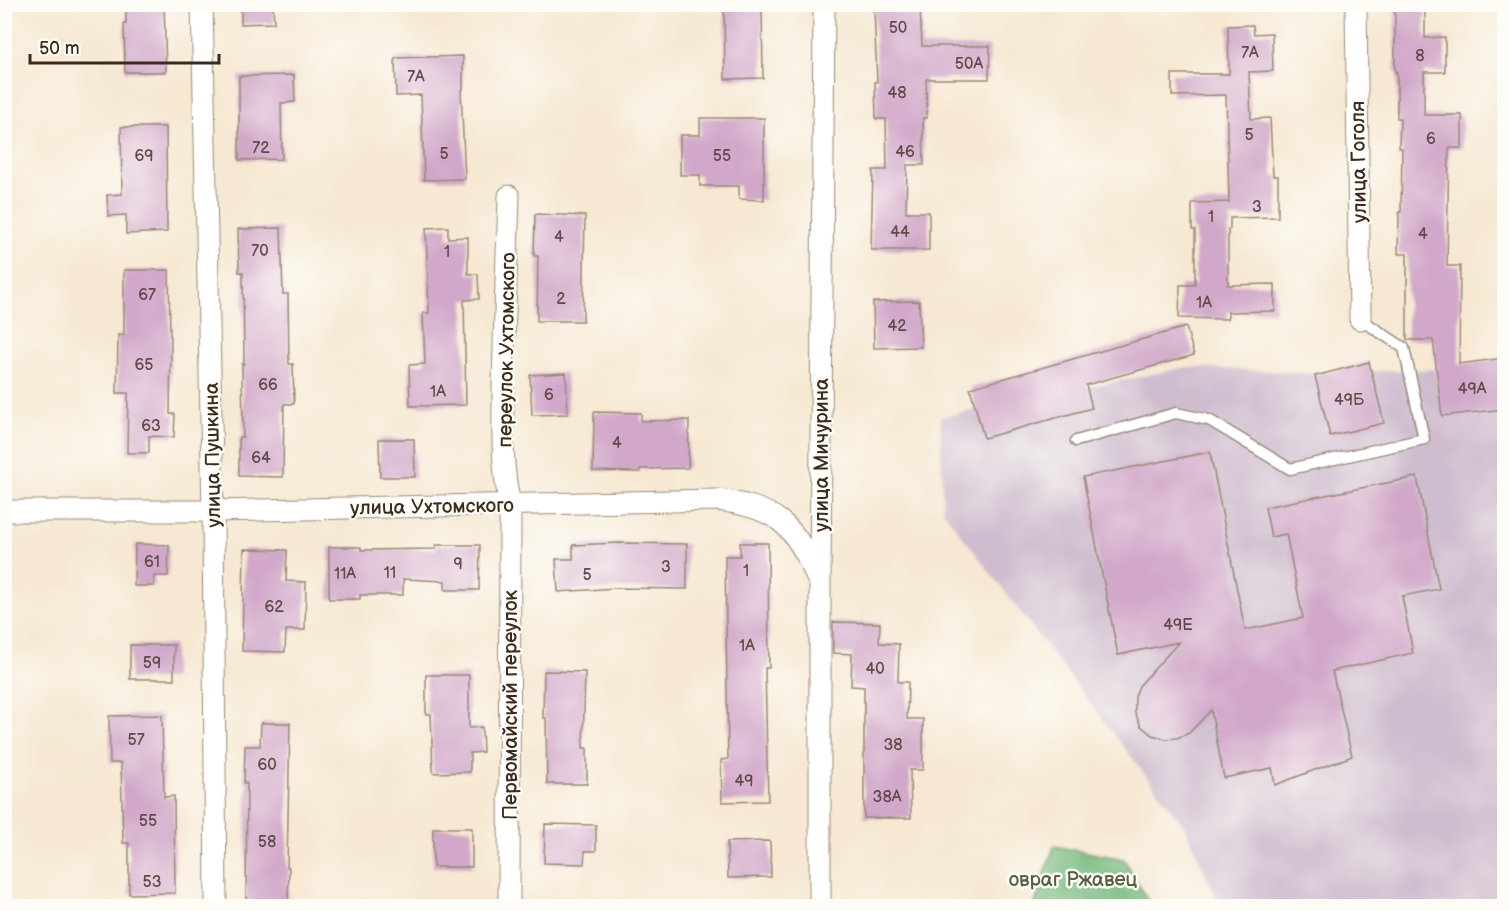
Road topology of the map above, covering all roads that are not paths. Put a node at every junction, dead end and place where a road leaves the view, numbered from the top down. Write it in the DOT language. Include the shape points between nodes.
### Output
graph roads {
  1 [pos="202,4"];
  2 [pos="825,4"];
  3 [pos="1356,4"];
  4 [pos="509,196"];
  5 [pos="1360,319"];
  6 [pos="1076,441"];
  7 [pos="510,504"];
  8 [pos="4,511"];
  9 [pos="213,511"];
  10 [pos="820,584"];
  11 [pos="216,906"];
  12 [pos="509,906"];
  13 [pos="820,906"];
  1 -- 9 [label="street, улица Пушкина"];
  2 -- 10 [label="street, улица Мичурина"];
  3 -- 5 [label="street, улица Гоголя"];
  4 -- 7 [label="street, переулок Ухтомского" via="503,443"];
  5 -- 6 [label="lane" via="1404,348 1424,439 1290,469 1209,420 1176,414"];
  7 -- 9 [label="street, улица Ухтомского"];
  7 -- 10 [label="street, улица Ухтомского" via="717,500 744,503 791,529"];
  7 -- 12 [label="street, Первомайский переулок"];
  8 -- 9 [label="street, улица Ухтомского"];
  9 -- 11 [label="street, улица Пушкина"];
  10 -- 13 [label="street, улица Мичурина"];
}
